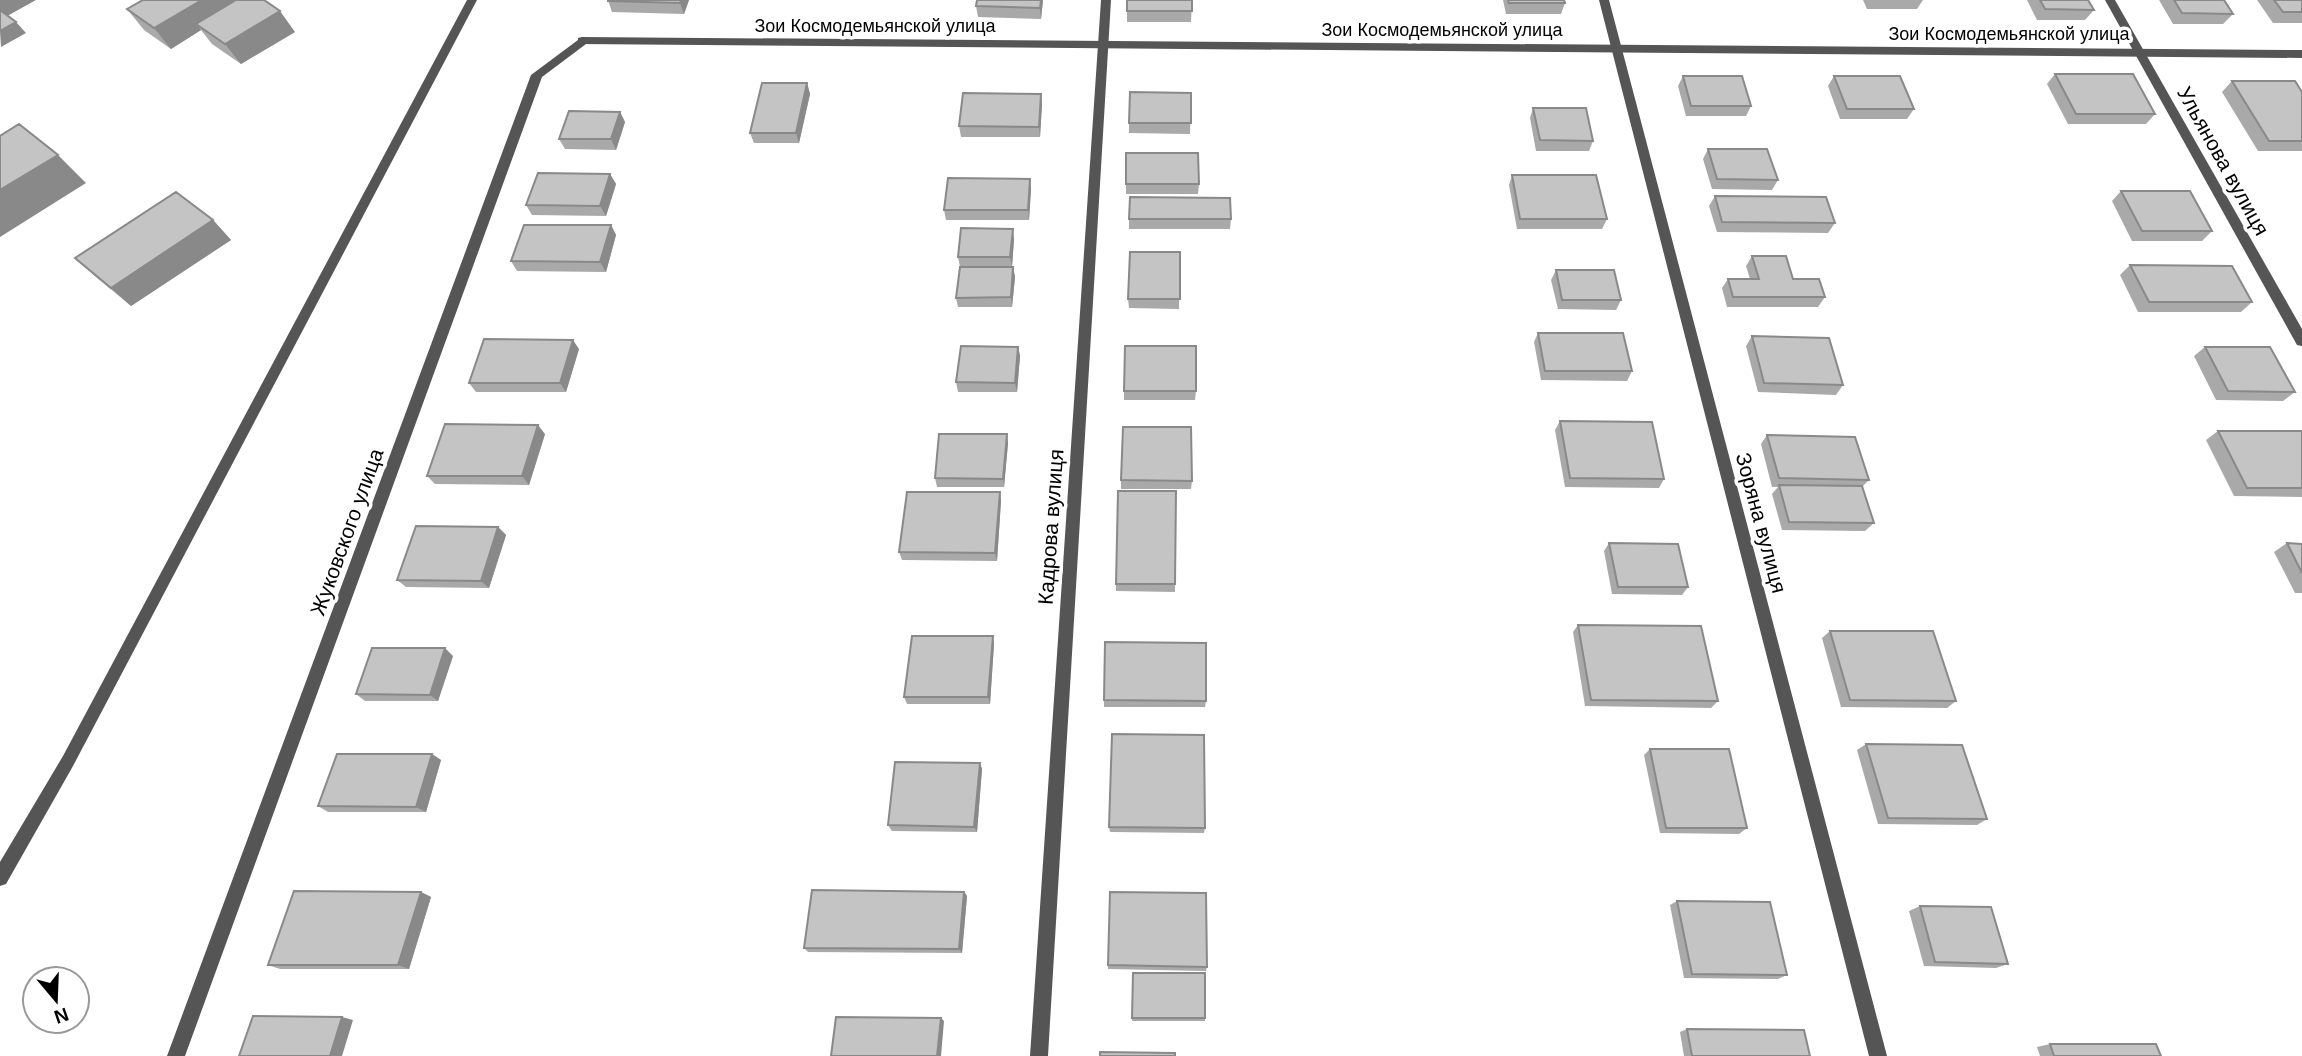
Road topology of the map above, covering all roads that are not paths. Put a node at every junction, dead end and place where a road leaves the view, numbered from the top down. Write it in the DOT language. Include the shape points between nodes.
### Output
graph roads {
  1 [pos="472,0"];
  2 [pos="1105,0"];
  3 [pos="1604,0"];
  4 [pos="2110,0"];
  5 [pos="582,41"];
  6 [pos="1103,45"];
  7 [pos="1617,49"];
  8 [pos="2141,53"];
  9 [pos="2302,54"];
  10 [pos="2302,341"];
  11 [pos="0,877"];
  12 [pos="176,1056"];
  13 [pos="1039,1056"];
  14 [pos="1878,1056"];
  1 -- 11 [label="street" via="68,761"];
  2 -- 6 [label="street, Кадрова вулиця"];
  3 -- 7 [label="street, Зоряна вулиця"];
  4 -- 8 [label="street, Ульянова вулиця"];
  5 -- 6 [label="street, Зои Космодемьянской улица"];
  5 -- 12 [label="street, Жуковского улица" via="537,75"];
  6 -- 7 [label="street, Зои Космодемьянской улица"];
  6 -- 13 [label="street, Кадрова вулиця"];
  7 -- 8 [label="street, Зои Космодемьянской улица"];
  7 -- 14 [label="street, Зоряна вулиця"];
  8 -- 9 [label="street, Зои Космодемьянской улица"];
  8 -- 10 [label="street, Ульянова вулиця"];
}
